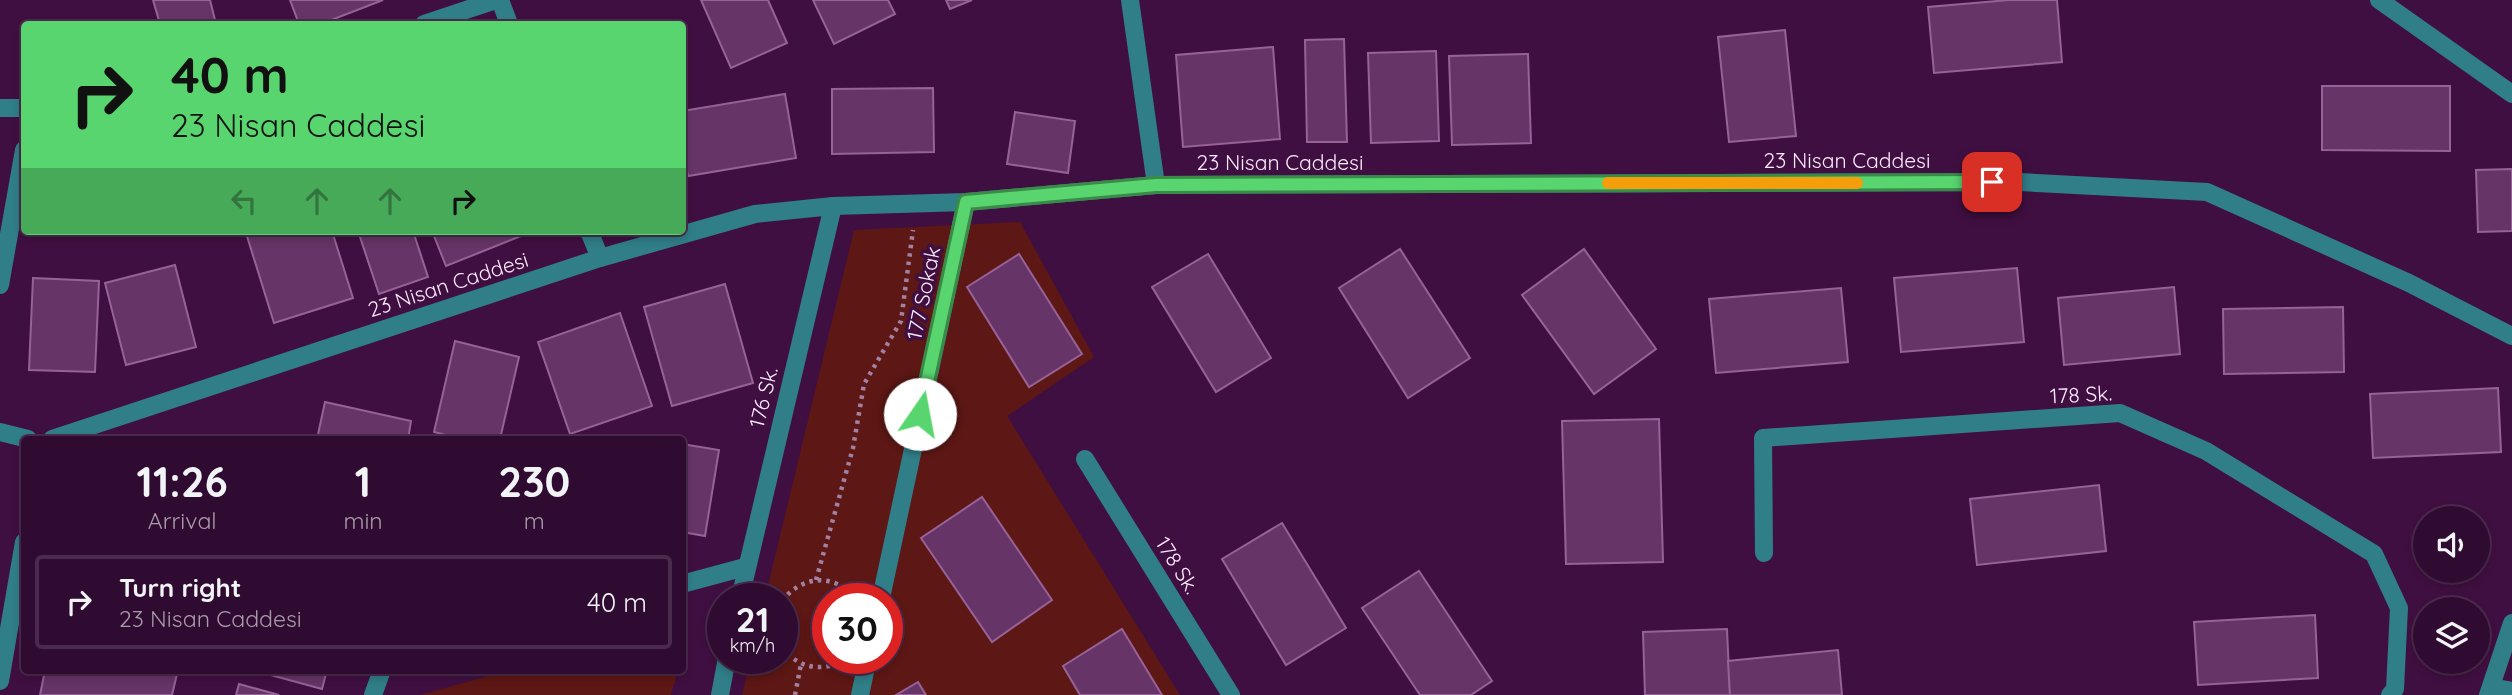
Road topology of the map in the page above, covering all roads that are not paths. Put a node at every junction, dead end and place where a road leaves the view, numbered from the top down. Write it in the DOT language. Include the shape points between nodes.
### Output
graph roads {
  1 [pos="498,0"];
  2 [pos="1130,0"];
  3 [pos="2379,0"];
  4 [pos="433,21"];
  5 [pos="508,21"];
  6 [pos="2512,94"];
  7 [pos="0,108"];
  8 [pos="21,108"];
  9 [pos="21,167"];
  10 [pos="1156,185"];
  11 [pos="966,202"];
  12 [pos="833,206"];
  13 [pos="686,234"];
  14 [pos="591,235"];
  15 [pos="681,235"];
  16 [pos="600,258"];
  17 [pos="0,285"];
  18 [pos="2512,336"];
  19 [pos="0,432"];
  20 [pos="61,436"];
  21 [pos="21,437"];
  22 [pos="1085,459"];
  23 [pos="1764,553"];
  24 [pos="21,558"];
  25 [pos="746,567"];
  26 [pos="686,583"];
  27 [pos="743,583"];
  28 [pos="884,583"];
  29 [pos="2512,623"];
  30 [pos="381,674"];
  31 [pos="724,674"];
  32 [pos="865,674"];
  33 [pos="0,681"];
  34 [pos="2490,691"];
  35 [pos="2512,691"];
  36 [pos="373,695"];
  37 [pos="720,695"];
  38 [pos="860,695"];
  39 [pos="1231,695"];
  40 [pos="2390,695"];
  1 -- 4 [label="street"];
  1 -- 5 [label="street"];
  2 -- 10 [label="street"];
  3 -- 6 [label="street"];
  7 -- 8 [label="street"];
  9 -- 17 [label="street"];
  10 -- 11 [label="street, 23 Nisan Caddesi"];
  10 -- 18 [label="street, 23 Nisan Caddesi" via="2020,182 2207,192 2409,283"];
  11 -- 12 [label="street, 23 Nisan Caddesi"];
  11 -- 28 [label="street, 177 Sokak"];
  12 -- 13 [label="street, 23 Nisan Caddesi" via="755,214"];
  12 -- 25 [label="street, 176 Sk."];
  14 -- 16 [label="street"];
  15 -- 16 [label="street, 23 Nisan Caddesi"];
  16 -- 20 [label="street, 23 Nisan Caddesi"];
  19 -- 21 [label="street"];
  22 -- 39 [label="street, 178 Sk."];
  23 -- 40 [label="street, 178 Sk." via="1763,438 2120,413 2206,451 2374,554 2399,608 2395,689"];
  24 -- 33 [label="street"];
  25 -- 26 [label="street"];
  25 -- 27 [label="street, 176 Sk."];
  29 -- 34 [label="street"];
  30 -- 36 [label="street"];
  31 -- 37 [label="street"];
  32 -- 38 [label="street"];
  34 -- 35 [label="street"];
}
